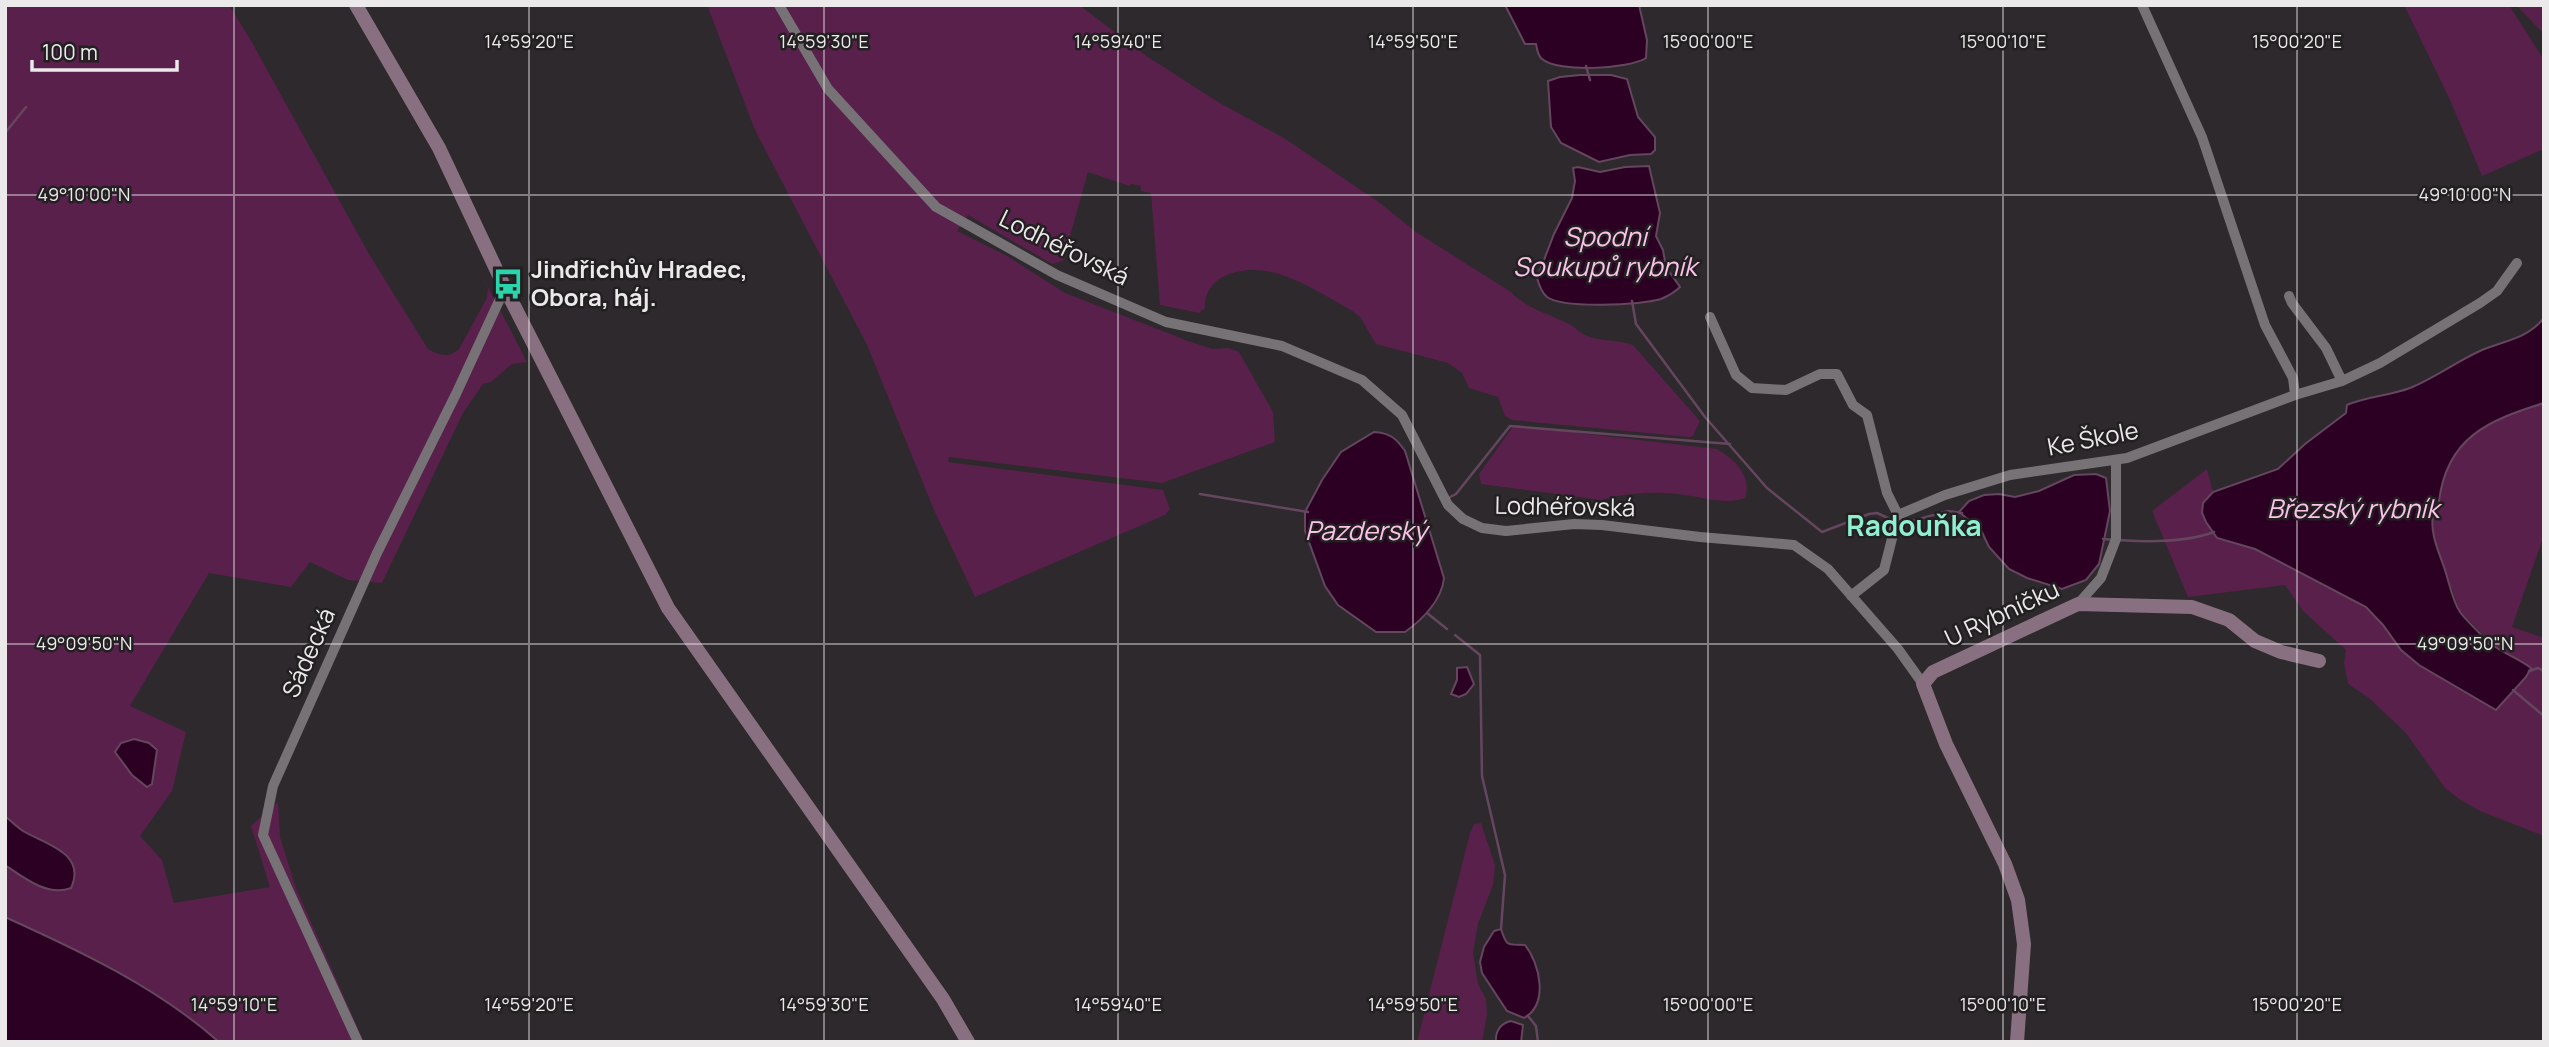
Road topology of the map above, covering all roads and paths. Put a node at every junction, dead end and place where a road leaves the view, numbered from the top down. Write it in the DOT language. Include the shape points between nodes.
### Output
graph roads {
  1 [pos="356,5"];
  2 [pos="779,5"];
  3 [pos="2141,5"];
  4 [pos="2517,263"];
  5 [pos="505,288"];
  6 [pos="2289,296"];
  7 [pos="1710,317"];
  8 [pos="2342,381"];
  9 [pos="2295,395"];
  10 [pos="2116,460"];
  11 [pos="1898,515"];
  12 [pos="1851,596"];
  13 [pos="2078,604"];
  14 [pos="2319,661"];
  15 [pos="1923,684"];
  16 [pos="358,1042"];
  17 [pos="968,1042"];
  18 [pos="2018,1042"];
  1 -- 5 [label="main road" via="439,148"];
  2 -- 12 [label="street, Lodhéřovská" via="828,89 936,207 1057,275 1166,322 1282,346 1362,380 1402,415 1448,505 1463,519 1482,528 1506,531 1602,525 1794,545 1828,569"];
  3 -- 9 [label="street" via="2202,137 2265,325 2293,378"];
  4 -- 8 [label="street, Ke Škole" via="2497,291 2480,303 2381,363"];
  5 -- 16 [label="street, Sádecká" via="377,553 270,799 263,835"];
  5 -- 17 [label="main road" via="667,608 929,979"];
  6 -- 8 [label="street" via="2326,348"];
  7 -- 11 [label="street" via="1737,375 1752,388 1786,390 1820,374 1837,374 1853,405 1867,415 1887,493"];
  8 -- 9 [label="street, Ke Škole"];
  9 -- 10 [label="street, Ke Škole"];
  10 -- 11 [label="street, Ke Škole" via="2010,475"];
  10 -- 13 [label="street, U Rybníčku" via="2116,539 2101,578"];
  11 -- 12 [label="street" via="1884,569"];
  12 -- 15 [label="street, Lodhéřovská"];
  13 -- 14 [label="main road" via="2192,607 2229,620 2255,641 2280,652"];
  13 -- 15 [label="main road, U Rybníčku" via="1933,672"];
  15 -- 18 [label="main road, Lodhéřovská" via="2018,900 2024,944"];
}
